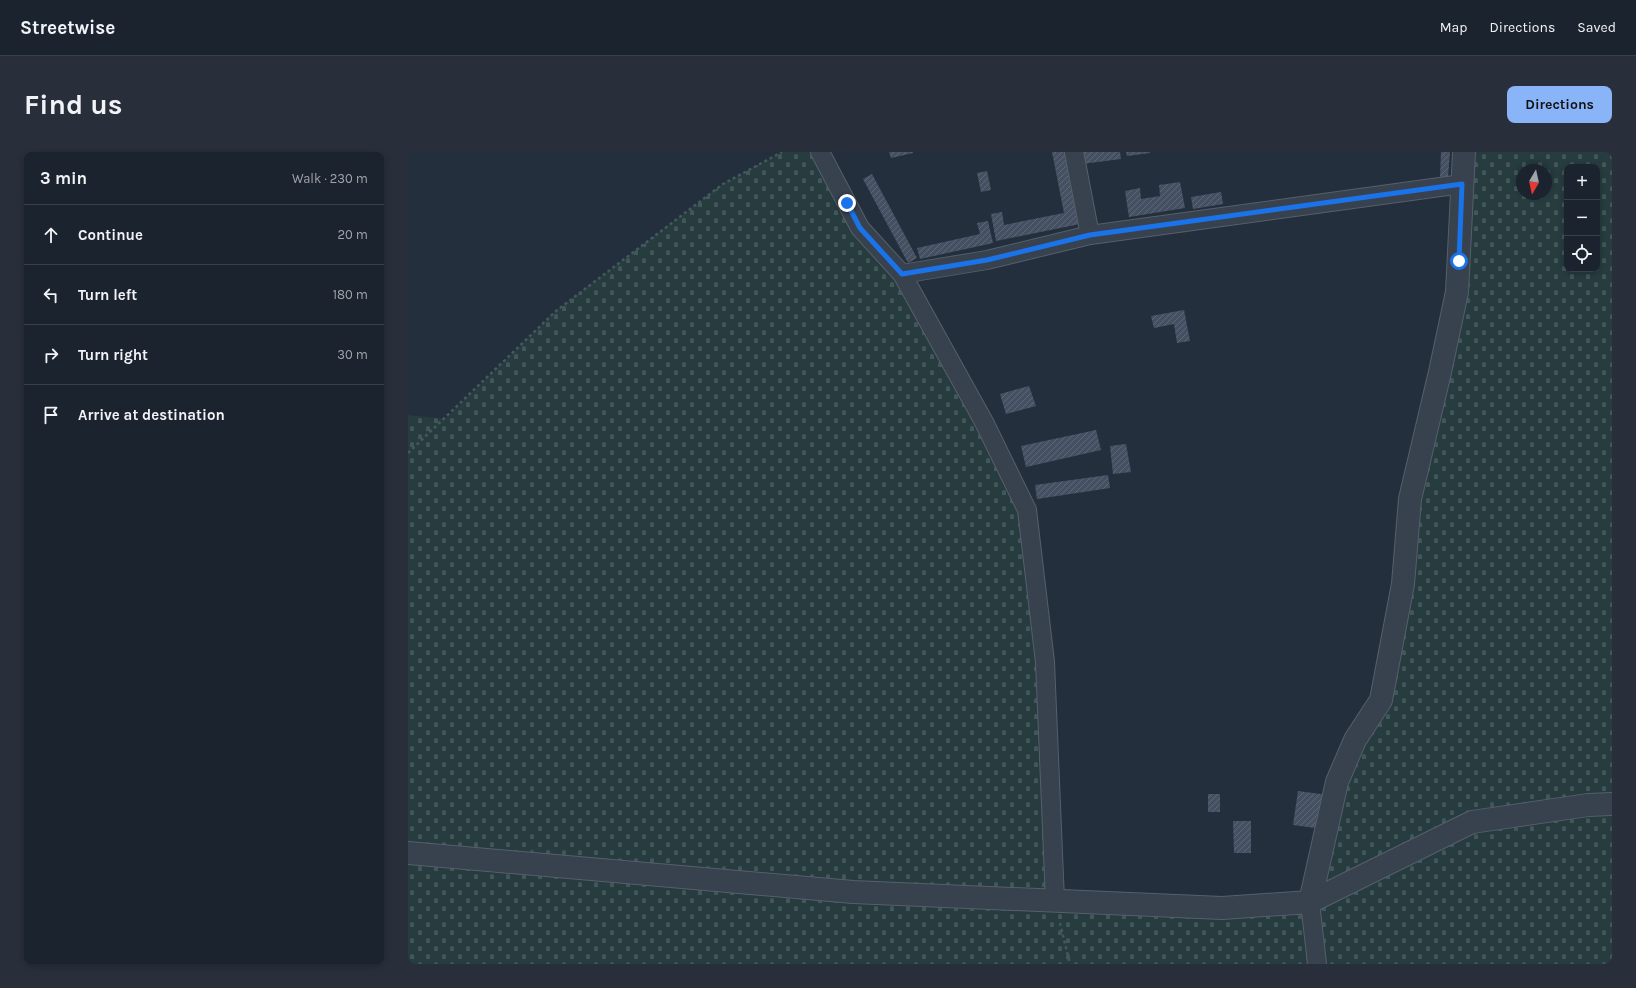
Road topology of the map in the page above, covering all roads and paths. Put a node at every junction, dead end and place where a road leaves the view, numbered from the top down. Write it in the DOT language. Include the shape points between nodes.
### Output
graph roads {
  1 [pos="782,152"];
  2 [pos="820,152"];
  3 [pos="1074,152"];
  4 [pos="1464,152"];
  5 [pos="1462,184"];
  6 [pos="1090,235"];
  7 [pos="902,274"];
  8 [pos="408,453"];
  9 [pos="1612,804"];
  10 [pos="408,853"];
  11 [pos="1055,901"];
  12 [pos="1310,902"];
  13 [pos="1070,964"];
  14 [pos="1317,964"];
  1 -- 8 [label="path" via="723,184 556,311"];
  2 -- 7 [label="street" via="860,228"];
  3 -- 6 [label="street"];
  4 -- 5 [label="street"];
  5 -- 6 [label="street"];
  5 -- 12 [label="street" via="1457,292 1410,499 1403,584 1381,700 1356,740 1337,782"];
  6 -- 7 [label="street" via="987,260"];
  7 -- 11 [label="street" via="984,422 1027,510 1045,662"];
  9 -- 12 [label="street" via="1588,805 1472,822"];
  10 -- 11 [label="street" via="853,892"];
  11 -- 12 [label="street" via="1222,908"];
  11 -- 13 [label="path"];
  12 -- 14 [label="street"];
}
